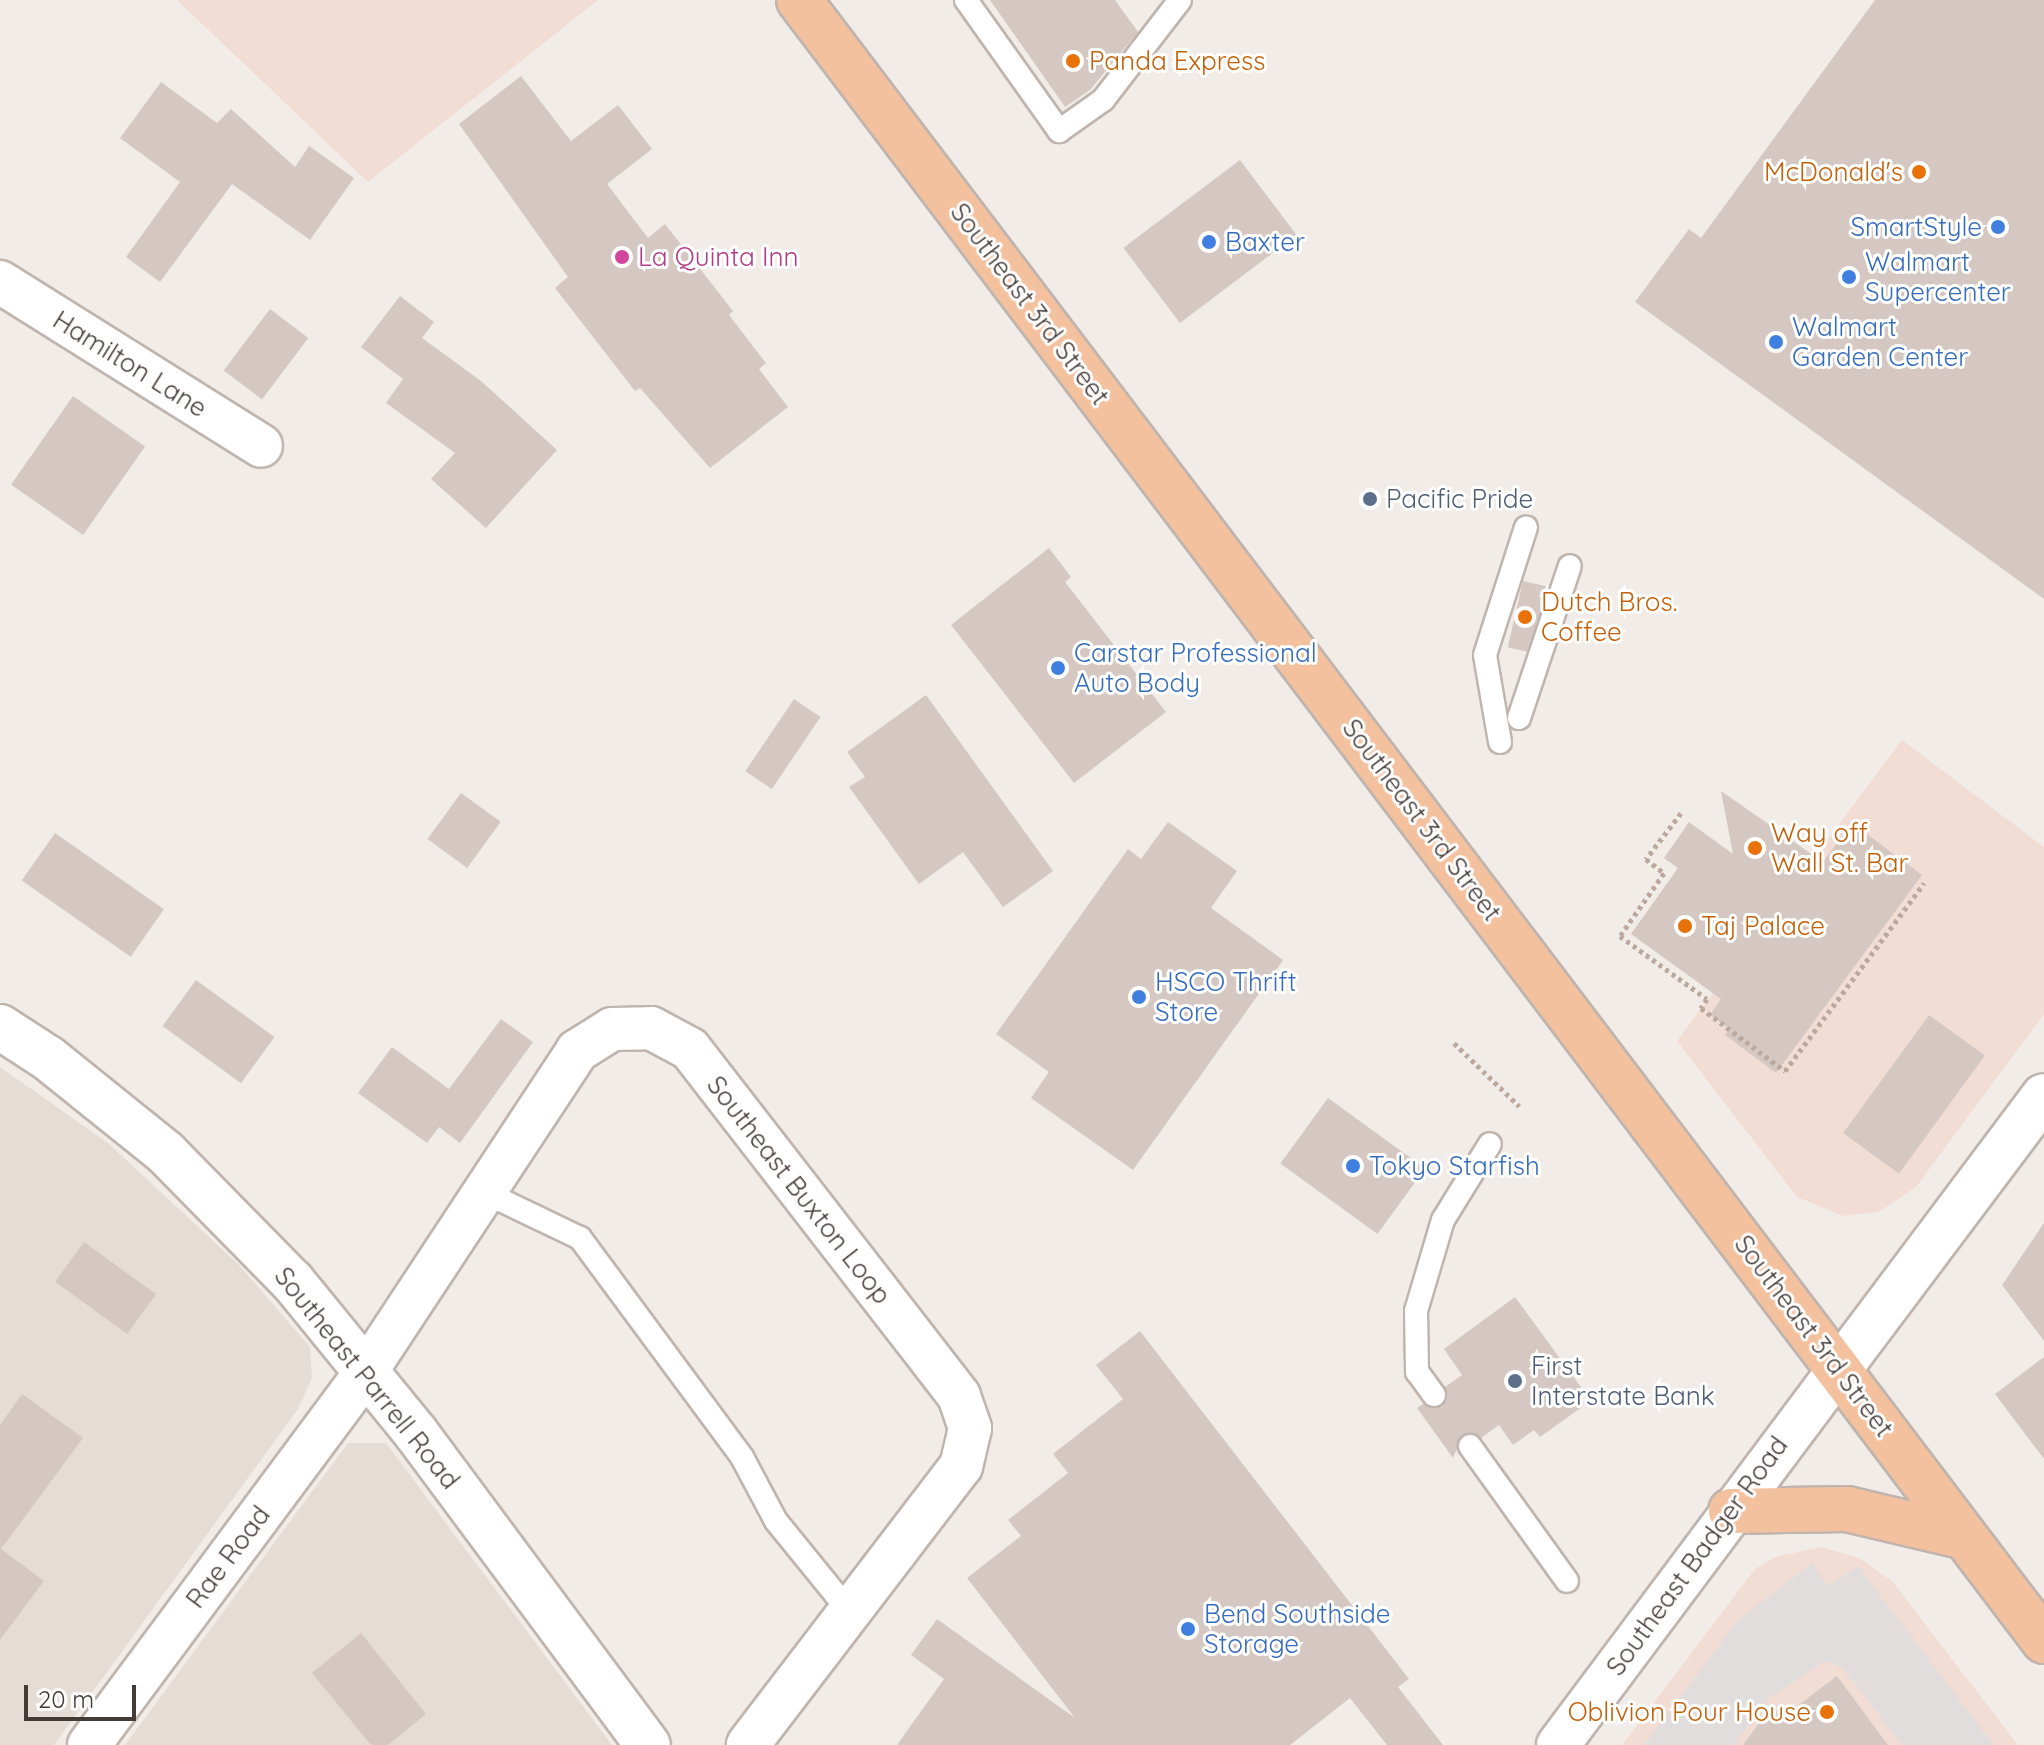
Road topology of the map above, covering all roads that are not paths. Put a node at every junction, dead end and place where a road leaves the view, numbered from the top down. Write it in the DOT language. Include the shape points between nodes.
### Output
graph roads {
  1 [pos="799,0"];
  2 [pos="966,0"];
  3 [pos="1180,0"];
  4 [pos="0,282"];
  5 [pos="261,446"];
  6 [pos="1526,527"];
  7 [pos="1570,566"];
  8 [pos="1519,718"];
  9 [pos="1500,742"];
  10 [pos="0,1027"];
  11 [pos="2044,1096"];
  12 [pos="1490,1144"];
  13 [pos="484,1192"];
  14 [pos="1839,1369"];
  15 [pos="367,1370"];
  16 [pos="1434,1395"];
  17 [pos="1470,1446"];
  18 [pos="1731,1511"];
  19 [pos="1965,1537"];
  20 [pos="1567,1581"];
  21 [pos="850,1612"];
  22 [pos="2044,1641"];
  23 [pos="89,1745"];
  24 [pos="648,1745"];
  25 [pos="748,1745"];
  26 [pos="1558,1745"];
  1 -- 14 [label="main road, Southeast 3rd Street"];
  2 -- 3 [label="lane" via="1059,131 1103,100"];
  4 -- 5 [label="street, Hamilton Lane"];
  6 -- 9 [label="lane" via="1485,655"];
  7 -- 8 [label="lane"];
  10 -- 15 [label="street, Southeast Parrell Road" via="48,1058 166,1153 292,1281"];
  11 -- 14 [label="street"];
  12 -- 16 [label="lane" via="1443,1220 1416,1311 1417,1372"];
  13 -- 15 [label="street, Southeast Buxton Loop"];
  13 -- 21 [label="lane" via="580,1238 742,1457 776,1521"];
  13 -- 21 [label="street, Southeast Buxton Loop" via="577,1051 612,1029 651,1028 690,1049 959,1396 970,1428 961,1466"];
  14 -- 18 [label="street, Southeast Badger Road"];
  14 -- 19 [label="main road, Southeast 3rd Street"];
  15 -- 23 [label="street, Rae Road"];
  15 -- 24 [label="street, Southeast Parrell Road"];
  17 -- 20 [label="lane"];
  18 -- 19 [label="main road" via="1847,1509"];
  18 -- 26 [label="street, Southeast Badger Road"];
  19 -- 22 [label="main road, Southeast 3rd Street"];
  21 -- 25 [label="street, Southeast Buxton Loop"];
}
